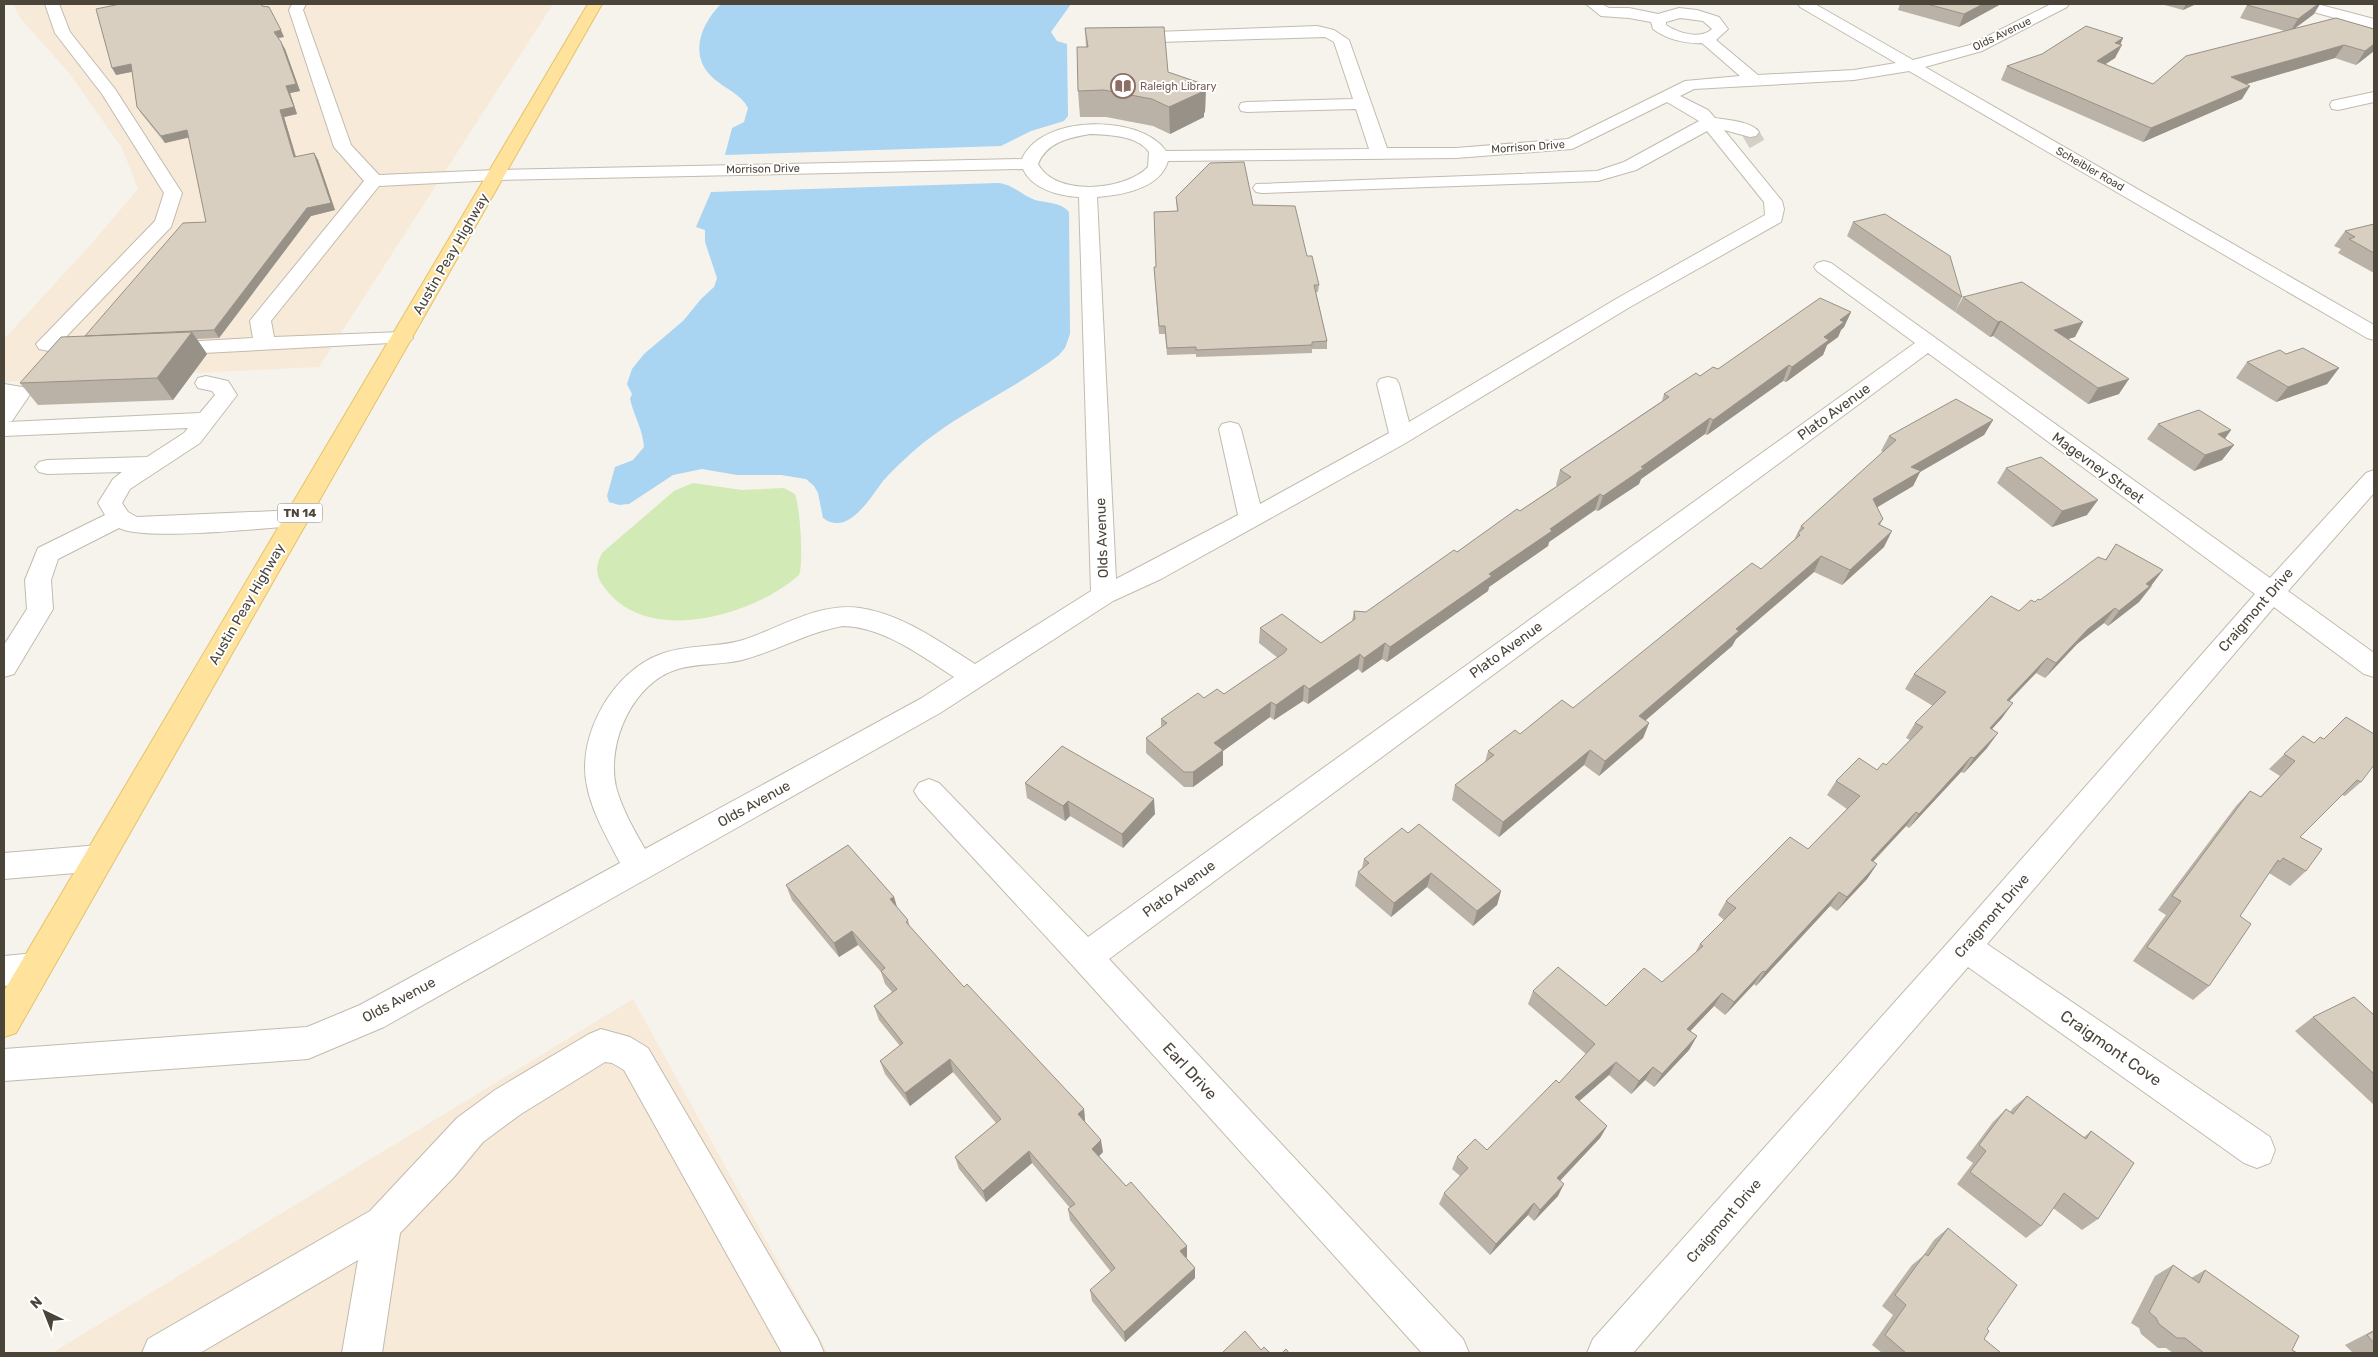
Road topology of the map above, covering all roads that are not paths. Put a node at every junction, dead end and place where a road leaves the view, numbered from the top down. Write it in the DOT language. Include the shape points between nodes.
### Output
graph roads {
  1 [pos="52,4"];
  2 [pos="299,4"];
  3 [pos="596,4"];
  4 [pos="1593,4"];
  5 [pos="1805,4"];
  6 [pos="2062,4"];
  7 [pos="2301,4"];
  8 [pos="1689,9"];
  9 [pos="1659,19"];
  10 [pos="2374,24"];
  11 [pos="1122,38"];
  12 [pos="1705,38"];
  13 [pos="1910,66"];
  14 [pos="1754,80"];
  15 [pos="1668,96"];
  16 [pos="2374,97"];
  17 [pos="1364,104"];
  18 [pos="2338,105"];
  19 [pos="1247,107"];
  20 [pos="1708,122"];
  21 [pos="1751,146"];
  22 [pos="1380,154"];
  23 [pos="1160,156"];
  24 [pos="1029,164"];
  25 [pos="496,175"];
  26 [pos="374,181"];
  27 [pos="1262,188"];
  28 [pos="1088,192"];
  29 [pos="1824,267"];
  30 [pos="2374,334"];
  31 [pos="402,338"];
  32 [pos="265,344"];
  33 [pos="1927,344"];
  34 [pos="151,350"];
  35 [pos="103,352"];
  36 [pos="206,383"];
  37 [pos="1388,384"];
  38 [pos="4,391"];
  39 [pos="4,416"];
  40 [pos="206,420"];
  41 [pos="4,429"];
  42 [pos="1230,429"];
  43 [pos="1401,436"];
  44 [pos="150,464"];
  45 [pos="48,467"];
  46 [pos="2374,478"];
  47 [pos="119,518"];
  48 [pos="297,518"];
  49 [pos="1251,519"];
  50 [pos="2271,593"];
  51 [pos="1104,595"];
  52 [pos="4,667"];
  53 [pos="2374,667"];
  54 [pos="975,677"];
  55 [pos="929,791"];
  56 [pos="99,858"];
  57 [pos="4,866"];
  58 [pos="638,867"];
  59 [pos="1965,947"];
  60 [pos="1086,957"];
  61 [pos="19,969"];
  62 [pos="4,1022"];
  63 [pos="4,1065"];
  64 [pos="2257,1150"];
  65 [pos="383,1224"];
  66 [pos="162,1353"];
  67 [pos="362,1353"];
  68 [pos="804,1353"];
  69 [pos="1449,1353"];
  70 [pos="1607,1353"];
  1 -- 35 [label="street" via="63,33 109,92 172,193 164,223 47,344 84,353"];
  2 -- 26 [label="street" via="296,10 343,147"];
  3 -- 25 [label="main road, Austin Peay Highway / TN 14"];
  4 -- 9 [label="street" via="1606,13 1629,13"];
  5 -- 13 [label="street, Scheibler Road"];
  6 -- 13 [label="street, Olds Avenue" via="1976,48"];
  7 -- 10 [label="street"];
  8 -- 9 [label="street"];
  8 -- 12 [label="street" via="1719,25 1718,33"];
  9 -- 12 [label="street" via="1658,26 1668,33 1686,38"];
  11 -- 17 [label="street" via="1330,33 1341,40"];
  12 -- 14 [label="street"];
  13 -- 14 [label="street, Morrison Drive" via="1854,75"];
  13 -- 30 [label="street, Scheibler Road"];
  14 -- 15 [label="street, Morrison Drive" via="1691,84"];
  15 -- 20 [label="street" via="1702,114"];
  15 -- 22 [label="street, Morrison Drive" via="1572,144 1456,153"];
  16 -- 18 [label="street"];
  17 -- 19 [label="street"];
  17 -- 22 [label="street"];
  20 -- 21 [label="street"];
  20 -- 21 [label="street" via="1739,127"];
  20 -- 27 [label="street" via="1612,174"];
  21 -- 43 [label="street" via="1773,201 1774,218 1623,302"];
  22 -- 23 [label="street, Morrison Drive"];
  23 -- 24 [label="street" via="1155,146 1144,139 1110,130 1090,129 1053,137 1040,145"];
  23 -- 28 [label="street" via="1158,167 1141,181 1112,190"];
  24 -- 25 [label="street, Morrison Drive"];
  24 -- 28 [label="street" via="1035,174 1047,183"];
  25 -- 26 [label="street, Morrison Drive"];
  25 -- 31 [label="main road, Austin Peay Highway / TN 14"];
  26 -- 32 [label="street" via="260,321"];
  28 -- 51 [label="street, Olds Avenue"];
  29 -- 33 [label="street, Magevney Street"];
  31 -- 32 [label="street"];
  31 -- 48 [label="main road, Austin Peay Highway / TN 14"];
  32 -- 34 [label="street"];
  33 -- 50 [label="street, Magevney Street"];
  33 -- 60 [label="street, Plato Avenue"];
  36 -- 40 [label="street" via="220,386 226,395"];
  37 -- 43 [label="street"];
  38 -- 39 [label="street" via="20,394"];
  40 -- 41 [label="street"];
  40 -- 44 [label="street" via="192,438"];
  42 -- 49 [label="street"];
  43 -- 49 [label="street"];
  44 -- 45 [label="street"];
  44 -- 47 [label="street" via="121,484 110,503"];
  46 -- 50 [label="street, Craigmont Drive"];
  47 -- 48 [label="street" via="133,525 166,525"];
  47 -- 52 [label="street" via="47,554 38,580 40,609"];
  48 -- 56 [label="main road, Austin Peay Highway / TN 14"];
  49 -- 51 [label="street" via="1152,573"];
  50 -- 53 [label="street, Magevney Street"];
  50 -- 59 [label="street, Craigmont Drive"];
  51 -- 54 [label="street, Olds Avenue"];
  54 -- 58 [label="street, Olds Avenue" via="930,706"];
  54 -- 58 [label="street" via="916,641 859,617 837,617 741,650 671,661 650,670 614,711 603,746 600,777 611,812"];
  55 -- 60 [label="street, Earl Drive"];
  56 -- 57 [label="street"];
  56 -- 61 [label="main road, Austin Peay Highway / TN 14"];
  58 -- 63 [label="street, Olds Avenue" via="372,1016 308,1042"];
  59 -- 64 [label="street, Craigmont Cove"];
  59 -- 70 [label="street, Craigmont Drive"];
  60 -- 69 [label="street, Earl Drive"];
  61 -- 62 [label="main road, Austin Peay Highway / TN 14"];
  65 -- 66 [label="street"];
  65 -- 67 [label="street"];
  65 -- 68 [label="street" via="470,1130 508,1102 601,1045 618,1048 636,1059"];
}
